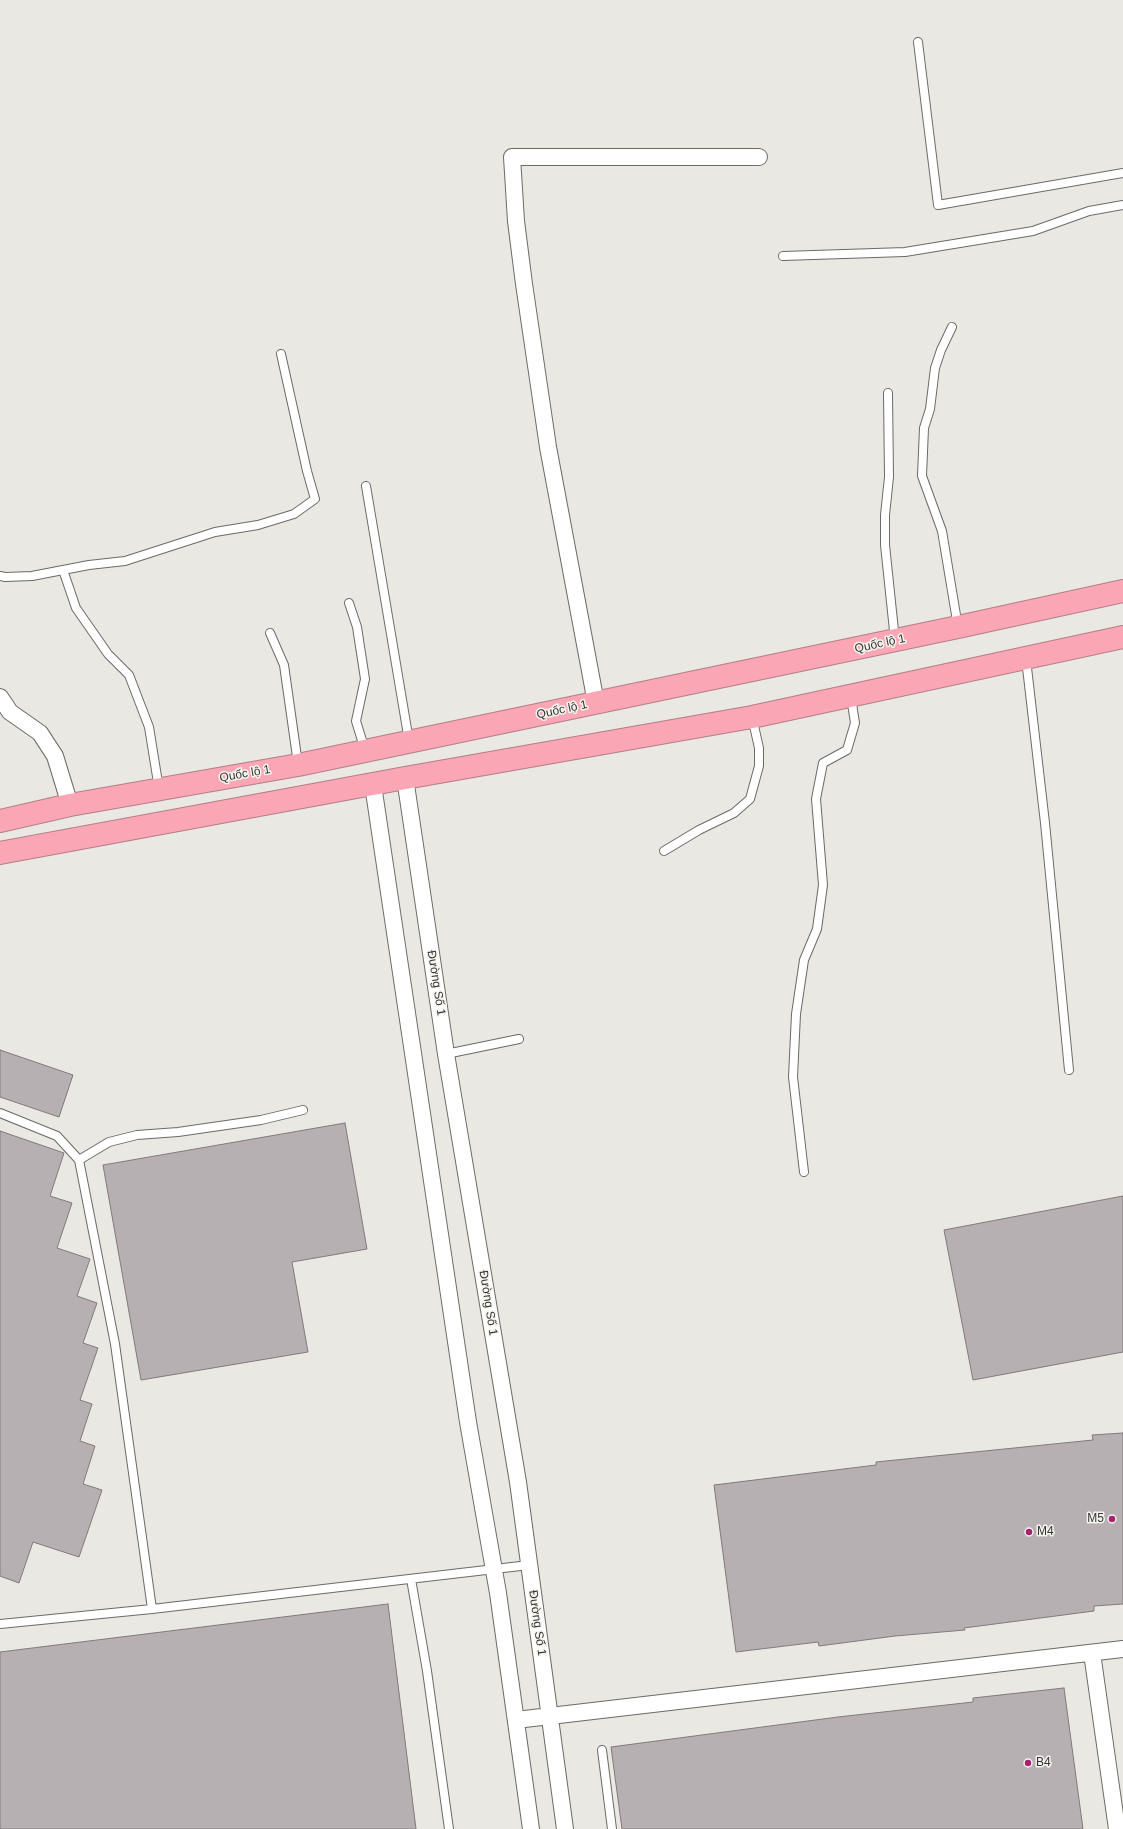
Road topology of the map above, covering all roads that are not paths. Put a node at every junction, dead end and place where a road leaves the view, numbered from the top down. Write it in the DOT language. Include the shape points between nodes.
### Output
graph roads {
  1 [pos="918,42"];
  2 [pos="760,157"];
  3 [pos="1123,173"];
  4 [pos="1123,205"];
  5 [pos="783,256"];
  6 [pos="952,327"];
  7 [pos="281,354"];
  8 [pos="888,393"];
  9 [pos="366,486"];
  10 [pos="63,570"];
  11 [pos="0,576"];
  12 [pos="1123,591"];
  13 [pos="349,603"];
  14 [pos="958,628"];
  15 [pos="270,633"];
  16 [pos="1123,637"];
  17 [pos="895,641"];
  18 [pos="1026,658"];
  19 [pos="851,696"];
  20 [pos="0,697"];
  21 [pos="596,703"];
  22 [pos="752,717"];
  23 [pos="403,743"];
  24 [pos="365,751"];
  25 [pos="298,765"];
  26 [pos="405,778"];
  27 [pos="373,785"];
  28 [pos="159,790"];
  29 [pos="70,805"];
  30 [pos="0,821"];
  31 [pos="664,850"];
  32 [pos="0,853"];
  33 [pos="519,1038"];
  34 [pos="446,1054"];
  35 [pos="1068,1070"];
  36 [pos="303,1110"];
  37 [pos="0,1113"];
  38 [pos="79,1160"];
  39 [pos="804,1172"];
  40 [pos="529,1565"];
  41 [pos="493,1570"];
  42 [pos="412,1579"];
  43 [pos="152,1609"];
  44 [pos="0,1624"];
  45 [pos="1123,1649"];
  46 [pos="1092,1653"];
  47 [pos="549,1716"];
  48 [pos="516,1720"];
  49 [pos="602,1750"];
  50 [pos="448,1829"];
  51 [pos="531,1829"];
  52 [pos="565,1829"];
  53 [pos="612,1829"];
  54 [pos="1117,1829"];
  1 -- 3 [label="lane" via="938,205"];
  2 -- 21 [label="street" via="512,157 516,221 548,447"];
  4 -- 5 [label="lane" via="1089,211 1033,231 905,252"];
  6 -- 14 [label="lane" via="935,368 930,409 924,428 922,476 942,530"];
  7 -- 10 [label="lane" via="315,499 294,514 258,526 215,532 126,561 89,564"];
  8 -- 17 [label="lane" via="889,477 885,545"];
  9 -- 23 [label="lane"];
  10 -- 11 [label="lane" via="32,576"];
  10 -- 28 [label="lane" via="76,608 108,654 129,675 149,728"];
  12 -- 14 [label="highway, Quốc lộ 1"];
  13 -- 24 [label="lane" via="357,627 364,679 356,721"];
  14 -- 17 [label="highway, Quốc lộ 1"];
  15 -- 25 [label="lane" via="284,664"];
  16 -- 18 [label="highway"];
  17 -- 21 [label="highway, Quốc lộ 1"];
  18 -- 19 [label="highway"];
  18 -- 35 [label="lane" via="1045,823"];
  19 -- 22 [label="highway"];
  19 -- 39 [label="lane" via="854,723 847,750 823,763 816,799 823,884 817,929 804,960 796,1014 793,1077"];
  20 -- 29 [label="street" via="10,712 40,733 55,756"];
  21 -- 23 [label="highway, Quốc lộ 1"];
  22 -- 26 [label="highway"];
  22 -- 31 [label="lane" via="759,748 759,766 750,799 734,814"];
  23 -- 24 [label="highway, Quốc lộ 1"];
  23 -- 26 [label="highway"];
  24 -- 25 [label="highway, Quốc lộ 1"];
  24 -- 27 [label="highway"];
  25 -- 28 [label="highway, Quốc lộ 1"];
  26 -- 27 [label="highway"];
  26 -- 34 [label="street, Đường Số 1"];
  27 -- 32 [label="highway"];
  27 -- 41 [label="street" via="468,1422"];
  28 -- 29 [label="highway, Quốc lộ 1"];
  29 -- 30 [label="highway, Quốc lộ 1"];
  33 -- 34 [label="lane"];
  34 -- 40 [label="street, Đường Số 1" via="518,1482"];
  36 -- 38 [label="lane" via="261,1120 137,1135 109,1142"];
  37 -- 38 [label="lane" via="57,1136"];
  38 -- 43 [label="lane" via="115,1344"];
  40 -- 41 [label="lane"];
  40 -- 47 [label="street, Đường Số 1"];
  41 -- 42 [label="lane"];
  41 -- 48 [label="street"];
  42 -- 43 [label="lane"];
  42 -- 50 [label="lane"];
  43 -- 44 [label="lane"];
  45 -- 46 [label="street"];
  46 -- 47 [label="street"];
  46 -- 54 [label="street"];
  47 -- 48 [label="street"];
  47 -- 52 [label="street, Đường Số 1"];
  48 -- 51 [label="street"];
  49 -- 53 [label="lane"];
}
